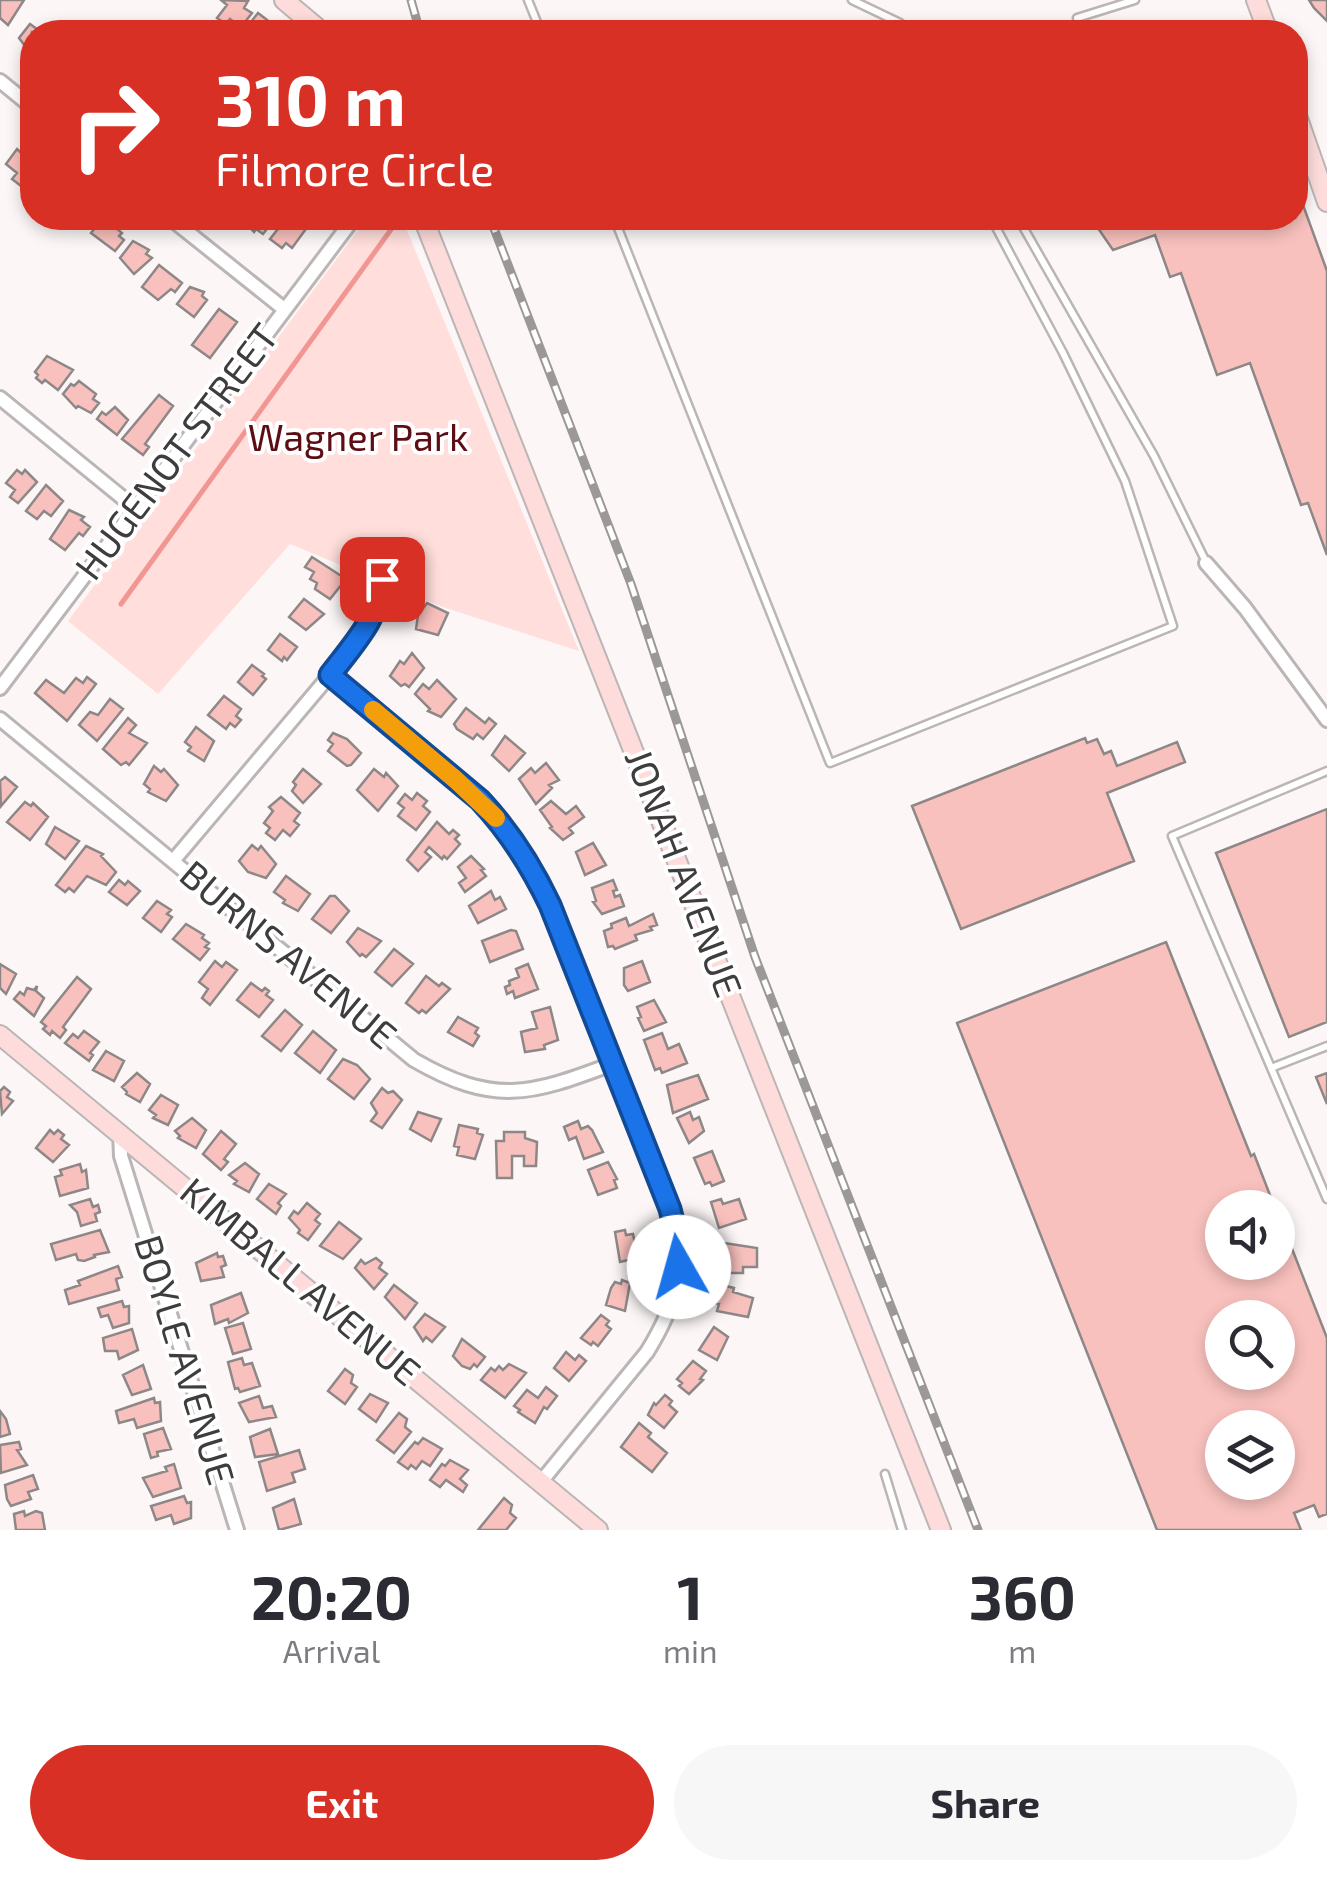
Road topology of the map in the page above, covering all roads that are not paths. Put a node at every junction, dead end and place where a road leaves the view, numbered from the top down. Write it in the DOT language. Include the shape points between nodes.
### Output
graph roads {
  1 [pos="284,0"];
  2 [pos="852,0"];
  3 [pos="1135,0"];
  4 [pos="1077,18"];
  5 [pos="308,20"];
  6 [pos="896,20"];
  7 [pos="0,82"];
  8 [pos="20,98"];
  9 [pos="1308,147"];
  10 [pos="1327,202"];
  11 [pos="185,230"];
  12 [pos="345,230"];
  13 [pos="428,230"];
  14 [pos="619,230"];
  15 [pos="998,230"];
  16 [pos="1025,230"];
  17 [pos="284,310"];
  18 [pos="0,398"];
  19 [pos="134,508"];
  20 [pos="1206,563"];
  21 [pos="382,579"];
  22 [pos="330,675"];
  23 [pos="0,688"];
  24 [pos="0,719"];
  25 [pos="1327,720"];
  26 [pos="1327,771"];
  27 [pos="173,861"];
  28 [pos="0,1035"];
  29 [pos="1327,1046"];
  30 [pos="612,1064"];
  31 [pos="1271,1068"];
  32 [pos="120,1132"];
  33 [pos="1327,1199"];
  34 [pos="884,1474"];
  35 [pos="540,1482"];
  36 [pos="237,1530"];
  37 [pos="598,1530"];
  38 [pos="902,1530"];
  39 [pos="940,1530"];
  1 -- 5 [label="street"];
  2 -- 6 [label="lane"];
  3 -- 4 [label="lane"];
  7 -- 8 [label="street"];
  9 -- 10 [label="street"];
  11 -- 17 [label="street"];
  12 -- 17 [label="street, HUGENOT STREET"];
  13 -- 39 [label="street, JONAH AVENUE"];
  14 -- 15 [label="lane" via="830,763 1172,626 1125,481"];
  16 -- 20 [label="lane" via="1154,456"];
  17 -- 19 [label="street, HUGENOT STREET"];
  18 -- 19 [label="street"];
  19 -- 23 [label="street, HUGENOT STREET"];
  20 -- 25 [label="street"];
  21 -- 22 [label="street" via="375,611"];
  22 -- 27 [label="street"];
  22 -- 30 [label="street" via="456,780 512,837 550,905"];
  24 -- 27 [label="street, BURNS AVENUE"];
  26 -- 31 [label="lane" via="1172,836"];
  27 -- 30 [label="street, BURNS AVENUE" via="414,1060 445,1077 488,1090 528,1091"];
  28 -- 32 [label="street, KIMBALL AVENUE"];
  29 -- 31 [label="lane"];
  30 -- 35 [label="street" via="670,1209 679,1246 677,1287 647,1352"];
  31 -- 33 [label="lane"];
  32 -- 35 [label="street, KIMBALL AVENUE"];
  32 -- 36 [label="street, BOYLE AVENUE" via="121,1156"];
  34 -- 38 [label="lane"];
  35 -- 37 [label="street, KIMBALL AVENUE"];
}
